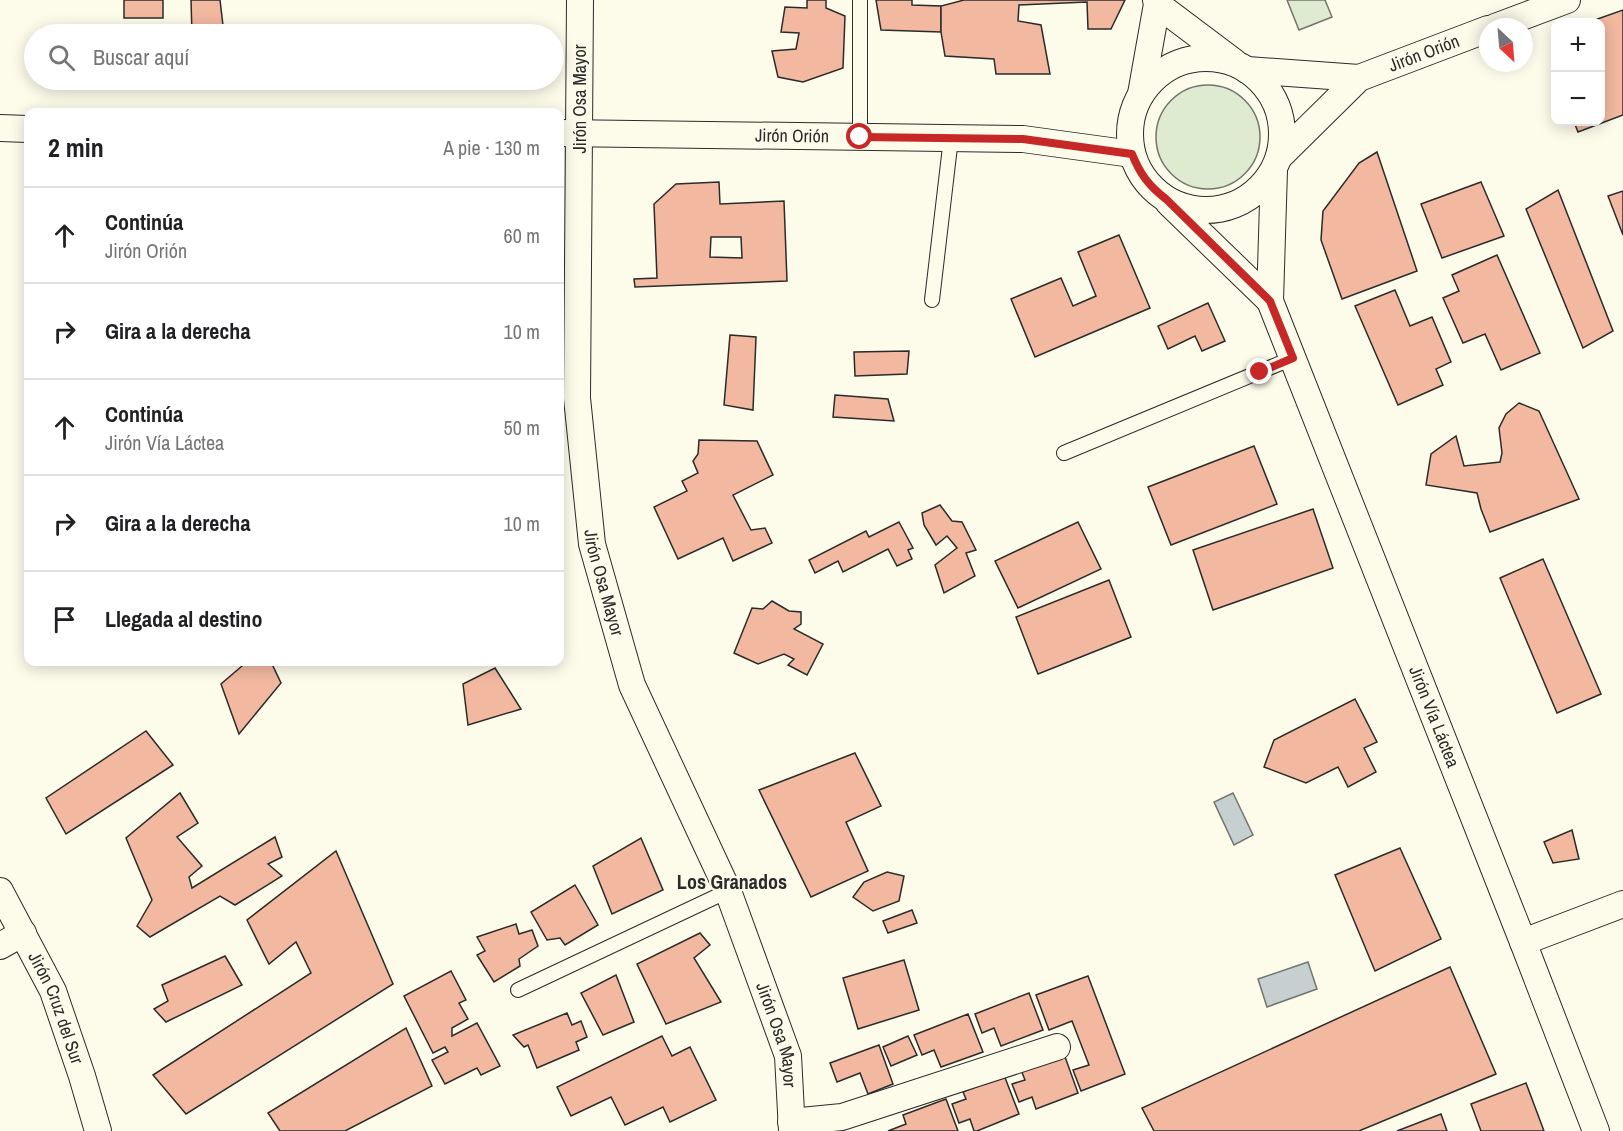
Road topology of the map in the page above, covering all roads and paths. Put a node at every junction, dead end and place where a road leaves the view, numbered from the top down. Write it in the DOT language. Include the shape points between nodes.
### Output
graph roads {
  1 [pos="580,0"];
  2 [pos="860,0"];
  3 [pos="1567,0"];
  4 [pos="1157,2"];
  5 [pos="1519,18"];
  6 [pos="1479,33"];
  7 [pos="1242,67"];
  8 [pos="1359,78"];
  9 [pos="1141,94"];
  10 [pos="0,128"];
  11 [pos="24,129"];
  12 [pos="570,133"];
  13 [pos="860,137"];
  14 [pos="951,138"];
  15 [pos="1132,154"];
  16 [pos="1276,163"];
  17 [pos="1166,199"];
  18 [pos="932,300"];
  19 [pos="1270,301"];
  20 [pos="1293,358"];
  21 [pos="1064,453"];
  22 [pos="0,891"];
  23 [pos="728,891"];
  24 [pos="1623,904"];
  25 [pos="23,933"];
  26 [pos="1523,942"];
  27 [pos="0,946"];
  28 [pos="518,990"];
  29 [pos="1057,1047"];
  30 [pos="791,1127"];
  31 [pos="98,1131"];
  32 [pos="1596,1131"];
  1 -- 12 [label="street, Jirón Osa Mayor"];
  2 -- 13 [label="lane"];
  3 -- 5 [label="street"];
  4 -- 7 [label="street"];
  4 -- 9 [label="street"];
  6 -- 8 [label="street, Jirón Orión"];
  7 -- 8 [label="street, Jirón Orión"];
  7 -- 9 [label="street" via="1216,58 1194,59 1173,65 1154,78"];
  7 -- 16 [label="street" via="1263,82 1281,117 1283,137"];
  8 -- 16 [label="street, Jirón Orión"];
  9 -- 15 [label="street" via="1130,124"];
  10 -- 11 [label="street"];
  12 -- 13 [label="street, Jirón Orión"];
  12 -- 23 [label="street, Jirón Osa Mayor" via="577,398 592,544 632,685"];
  13 -- 14 [label="street, Jirón Orión"];
  14 -- 15 [label="street, Jirón Orión" via="1023,139"];
  14 -- 18 [label="lane"];
  15 -- 17 [label="street" via="1150,187"];
  16 -- 17 [label="street" via="1258,190 1238,204 1214,210 1188,208"];
  16 -- 19 [label="street, Jirón Vía Láctea"];
  17 -- 19 [label="street, Jirón Vía Láctea"];
  19 -- 20 [label="street, Jirón Vía Láctea"];
  20 -- 21 [label="lane"];
  20 -- 26 [label="street, Jirón Vía Láctea"];
  22 -- 25 [label="street, Jirón Cruz del Sur"];
  23 -- 28 [label="lane"];
  23 -- 30 [label="street, Jirón Osa Mayor" via="788,1056"];
  24 -- 26 [label="street"];
  25 -- 27 [label="street"];
  25 -- 31 [label="street, Jirón Cruz del Sur" via="53,991"];
  26 -- 32 [label="street, Jirón Vía Láctea"];
  29 -- 30 [label="street" via="842,1117"];
}
